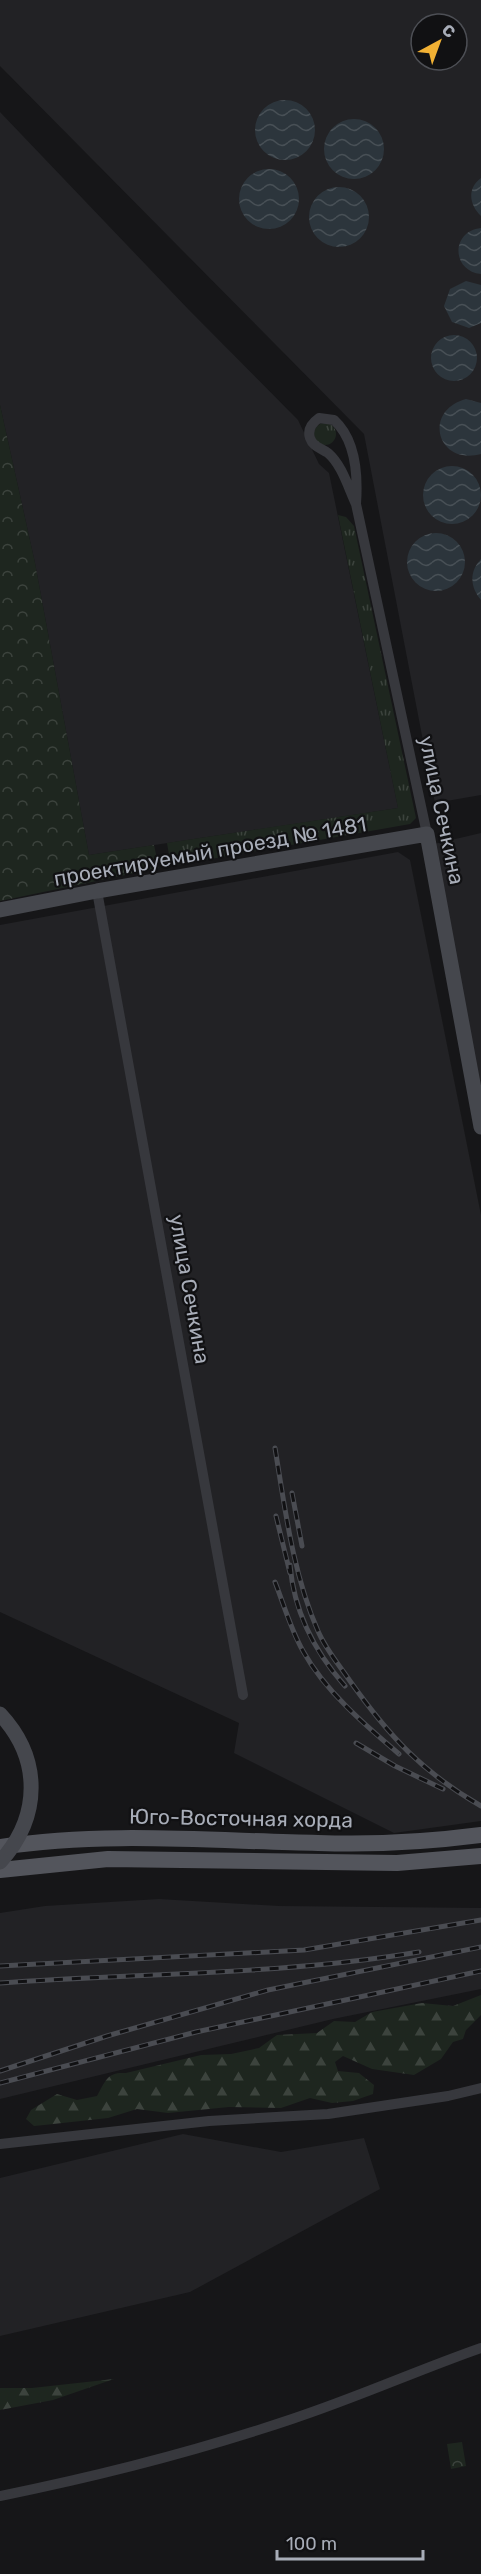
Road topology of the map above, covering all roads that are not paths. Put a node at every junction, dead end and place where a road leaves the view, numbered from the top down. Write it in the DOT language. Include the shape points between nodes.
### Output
graph roads {
  1 [pos="356,504"];
  2 [pos="427,834"];
  3 [pos="97,891"];
  4 [pos="0,910"];
  5 [pos="481,1127"];
  6 [pos="243,1695"];
  7 [pos="0,1714"];
  8 [pos="481,1835"];
  9 [pos="0,1847"];
  10 [pos="481,1856"];
  11 [pos="0,1862"];
  12 [pos="0,1870"];
  13 [pos="481,2088"];
  14 [pos="0,2145"];
  15 [pos="481,2348"];
  16 [pos="0,2496"];
  1 -- 1 [label="street, улица Сечкина" via="358,480 348,442 334,420 319,418 311,425 310,440 339,467"];
  1 -- 2 [label="street, улица Сечкина"];
  2 -- 3 [label="street, проектируемый проезд № 1481"];
  2 -- 5 [label="street, улица Сечкина"];
  3 -- 4 [label="street, проектируемый проезд № 1481"];
  3 -- 6 [label="street, улица Сечкина"];
  7 -- 11 [label="street, bridge" via="24,1751 31,1799 26,1822"];
  8 -- 9 [label="main road, Юго-Восточная хорда" via="397,1843 106,1837"];
  10 -- 12 [label="main road, Юго-Восточная хорда" via="397,1863 108,1859"];
  13 -- 14 [label="street" via="347,2112 209,2121"];
  15 -- 16 [label="street" via="291,2420 128,2467"];
}
